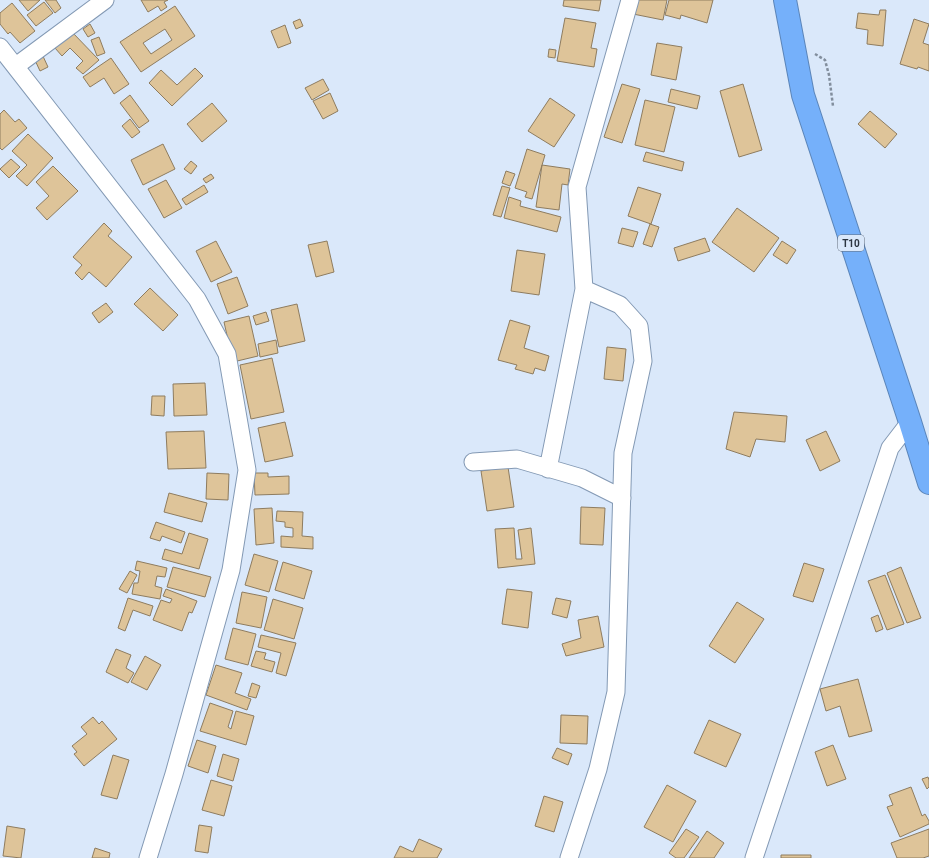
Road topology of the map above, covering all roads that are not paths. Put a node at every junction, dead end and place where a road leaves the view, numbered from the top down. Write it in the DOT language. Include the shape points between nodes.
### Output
graph roads {
  1 [pos="104,0"];
  2 [pos="630,0"];
  3 [pos="784,0"];
  4 [pos="0,47"];
  5 [pos="16,66"];
  6 [pos="584,289"];
  7 [pos="910,422"];
  8 [pos="473,462"];
  9 [pos="548,468"];
  10 [pos="929,483"];
  11 [pos="622,498"];
  12 [pos="148,858"];
  13 [pos="569,858"];
  14 [pos="754,858"];
  1 -- 5 [label="street"];
  2 -- 6 [label="street" via="577,187"];
  3 -- 7 [label="highway, T10" via="803,95"];
  4 -- 5 [label="street"];
  5 -- 12 [label="street" via="197,300 227,354 247,470 231,570"];
  6 -- 9 [label="street"];
  6 -- 11 [label="street" via="620,305 639,326 643,361 623,453"];
  7 -- 10 [label="highway, T10"];
  7 -- 14 [label="street" via="890,448"];
  8 -- 9 [label="street" via="517,459"];
  9 -- 11 [label="street" via="582,478"];
  11 -- 13 [label="street" via="616,692 598,769"];
}
